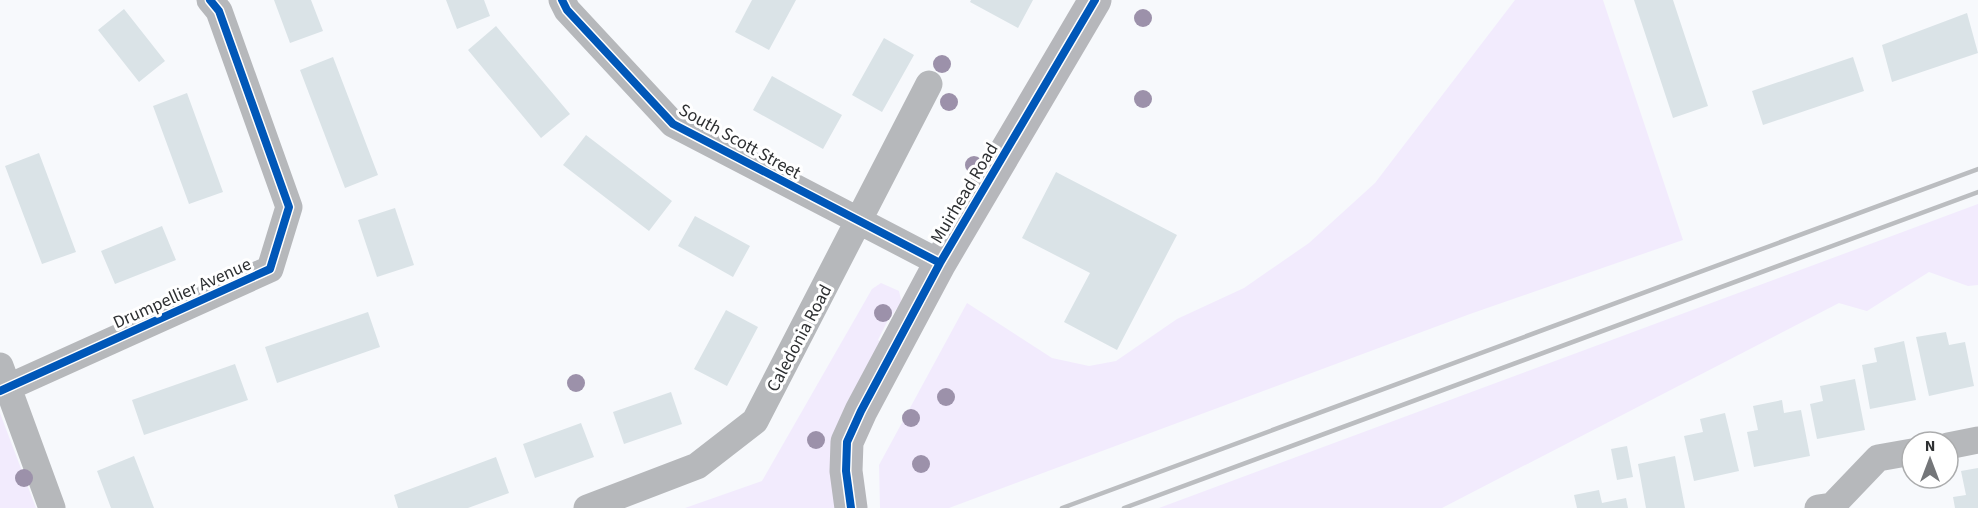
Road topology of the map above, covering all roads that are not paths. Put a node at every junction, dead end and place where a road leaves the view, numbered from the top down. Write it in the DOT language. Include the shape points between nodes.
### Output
graph roads {
  1 [pos="210,0"];
  2 [pos="1095,0"];
  3 [pos="569,3"];
  4 [pos="929,84"];
  5 [pos="859,222"];
  6 [pos="940,263"];
  7 [pos="3,382"];
  8 [pos="1978,440"];
  9 [pos="1960,444"];
  10 [pos="1900,454"];
  11 [pos="52,508"];
  12 [pos="587,508"];
  13 [pos="851,508"];
  14 [pos="1818,508"];
  1 -- 7 [label="street, Drumpellier Avenue" via="219,11 289,207 270,269"];
  2 -- 6 [label="street, Muirhead Road"];
  3 -- 5 [label="street, South Scott Street" via="672,124"];
  4 -- 5 [label="street, Caledonia Road"];
  5 -- 6 [label="street, South Scott Street"];
  5 -- 12 [label="street, Caledonia Road" via="755,421 698,466"];
  6 -- 13 [label="street, Muirhead Road" via="847,442"];
  7 -- 11 [label="street"];
  8 -- 9 [label="street"];
  10 -- 14 [label="street" via="1878,458 1832,506"];
}
